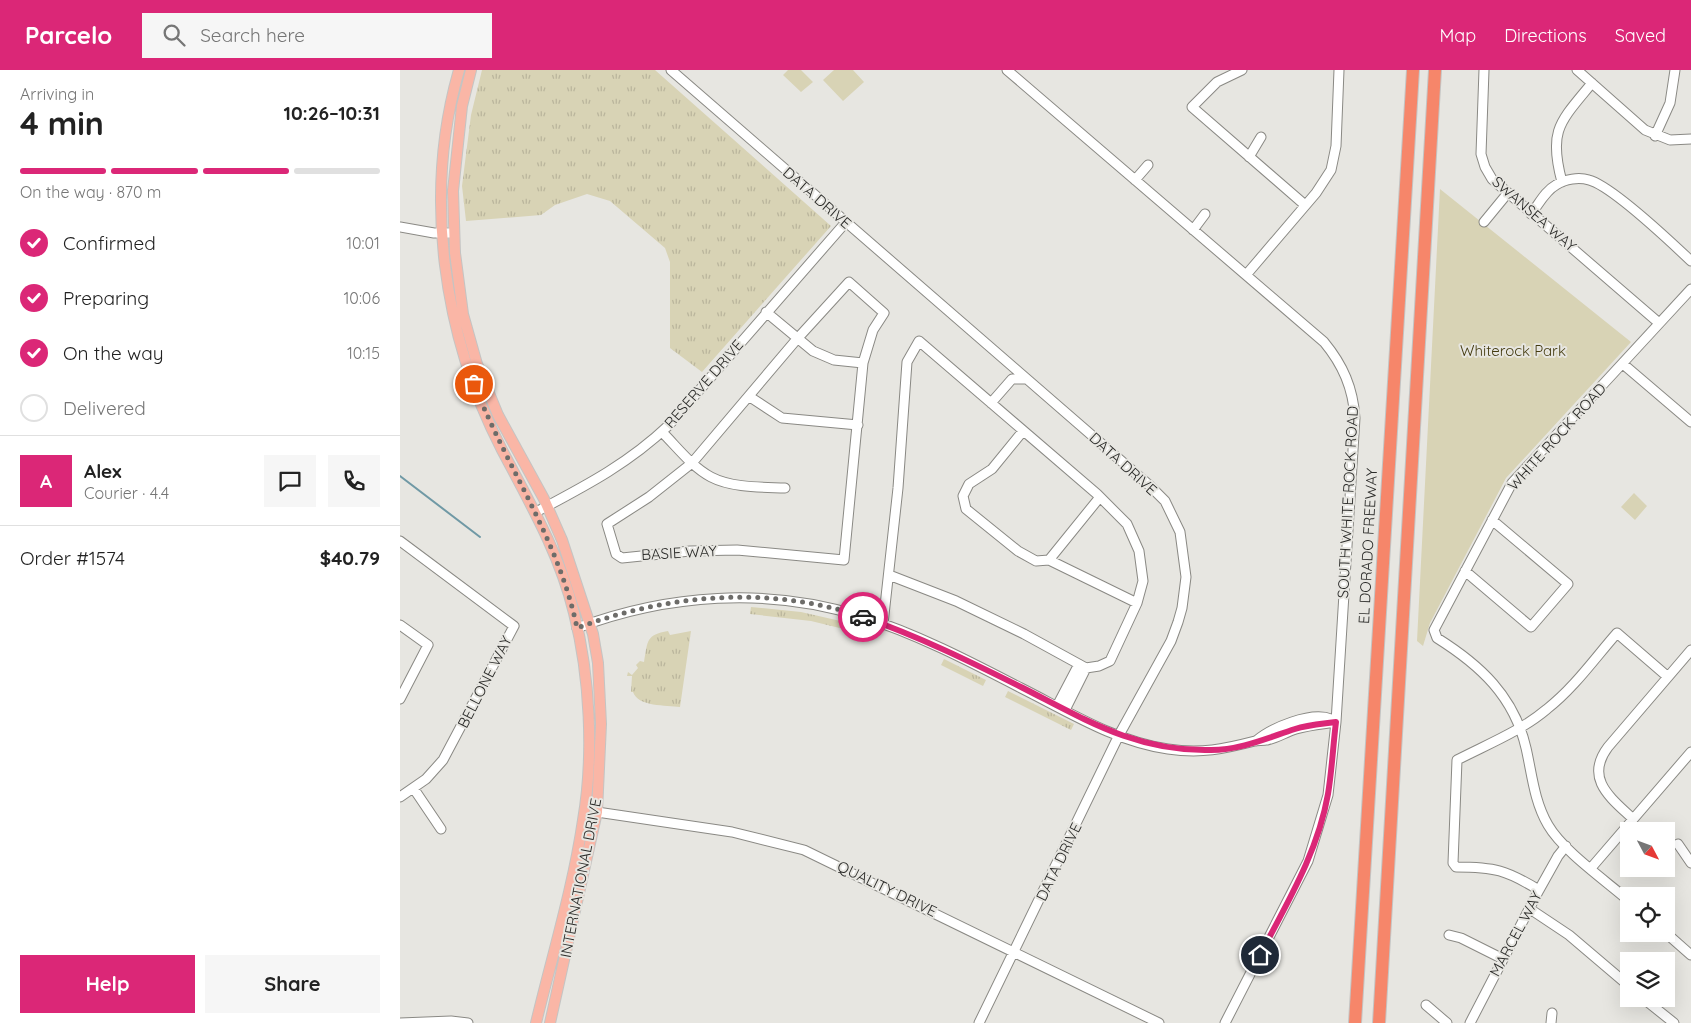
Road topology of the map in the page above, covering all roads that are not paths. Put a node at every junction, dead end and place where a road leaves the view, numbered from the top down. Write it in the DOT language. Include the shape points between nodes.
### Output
graph roads {
  1 [pos="459,70"];
  2 [pos="471,70"];
  3 [pos="671,70"];
  4 [pos="1007,70"];
  5 [pos="1242,70"];
  6 [pos="1339,70"];
  7 [pos="1412,70"];
  8 [pos="1435,70"];
  9 [pos="1484,70"];
  10 [pos="1577,70"];
  11 [pos="1675,70"];
  12 [pos="1592,83"];
  13 [pos="1655,136"];
  14 [pos="1261,137"];
  15 [pos="1691,139"];
  16 [pos="1250,157"];
  17 [pos="1148,166"];
  18 [pos="1135,180"];
  19 [pos="1562,182"];
  20 [pos="1507,194"];
  21 [pos="1305,205"];
  22 [pos="1206,214"];
  23 [pos="1531,214"];
  24 [pos="846,222"];
  25 [pos="1484,222"];
  26 [pos="400,227"];
  27 [pos="1193,230"];
  28 [pos="444,233"];
  29 [pos="455,233"];
  30 [pos="1691,261"];
  31 [pos="1246,275"];
  32 [pos="1691,289"];
  33 [pos="766,312"];
  34 [pos="1659,323"];
  35 [pos="797,339"];
  36 [pos="863,363"];
  37 [pos="1623,364"];
  38 [pos="1026,379"];
  39 [pos="750,396"];
  40 [pos="991,403"];
  41 [pos="1691,408"];
  42 [pos="1688,419"];
  43 [pos="858,425"];
  44 [pos="1023,431"];
  45 [pos="662,432"];
  46 [pos="692,463"];
  47 [pos="785,488"];
  48 [pos="1100,497"];
  49 [pos="547,506"];
  50 [pos="536,512"];
  51 [pos="1492,520"];
  52 [pos="400,541"];
  53 [pos="1049,560"];
  54 [pos="1465,571"];
  55 [pos="889,575"];
  56 [pos="1137,603"];
  57 [pos="589,624"];
  58 [pos="883,624"];
  59 [pos="400,625"];
  60 [pos="577,628"];
  61 [pos="1691,650"];
  62 [pos="1082,666"];
  63 [pos="1668,677"];
  64 [pos="400,699"];
  65 [pos="1061,708"];
  66 [pos="1336,722"];
  67 [pos="588,725"];
  68 [pos="1519,728"];
  69 [pos="1119,735"];
  70 [pos="1691,752"];
  71 [pos="414,788"];
  72 [pos="400,797"];
  73 [pos="597,812"];
  74 [pos="584,814"];
  75 [pos="1634,819"];
  76 [pos="442,828"];
  77 [pos="1678,844"];
  78 [pos="1566,846"];
  79 [pos="1691,862"];
  80 [pos="1591,868"];
  81 [pos="582,880"];
  82 [pos="1539,890"];
  83 [pos="1620,893"];
  84 [pos="1530,909"];
  85 [pos="1449,935"];
  86 [pos="1675,941"];
  87 [pos="1014,951"];
  88 [pos="1691,955"];
  89 [pos="1503,959"];
  90 [pos="1620,978"];
  91 [pos="1426,1005"];
  92 [pos="1654,1007"];
  93 [pos="1552,1013"];
  94 [pos="400,1023"];
  95 [pos="468,1023"];
  96 [pos="536,1023"];
  97 [pos="550,1023"];
  98 [pos="979,1023"];
  99 [pos="1159,1023"];
  100 [pos="1225,1023"];
  101 [pos="1355,1023"];
  102 [pos="1379,1023"];
  103 [pos="1447,1023"];
  104 [pos="1470,1023"];
  105 [pos="1551,1023"];
  106 [pos="1674,1023"];
  1 -- 28 [label="main road, INTERNATIONAL DRIVE" via="443,149"];
  2 -- 29 [label="main road, INTERNATIONAL DRIVE" via="462,106 453,191"];
  3 -- 24 [label="street, DATA DRIVE"];
  4 -- 18 [label="street, SOUTH WHITE ROCK ROAD"];
  5 -- 16 [label="street" via="1217,82 1192,107"];
  6 -- 21 [label="street" via="1336,146 1331,170"];
  7 -- 101 [label="highway, EL DORADO FREEWAY"];
  8 -- 102 [label="highway"];
  9 -- 20 [label="street, SWANSEA WAY" via="1482,160 1492,179"];
  10 -- 12 [label="street"];
  11 -- 13 [label="street" via="1670,103"];
  12 -- 13 [label="street"];
  12 -- 19 [label="street" via="1564,117 1558,131 1555,156"];
  13 -- 15 [label="street" via="1670,140"];
  14 -- 16 [label="street"];
  16 -- 21 [label="street"];
  17 -- 18 [label="street"];
  18 -- 27 [label="street, SOUTH WHITE ROCK ROAD"];
  19 -- 23 [label="street" via="1547,193"];
  19 -- 30 [label="street" via="1585,179 1602,187"];
  20 -- 23 [label="street, SWANSEA WAY"];
  20 -- 25 [label="street"];
  21 -- 31 [label="street"];
  22 -- 27 [label="street"];
  23 -- 34 [label="street, SWANSEA WAY"];
  24 -- 33 [label="street, RESERVE DRIVE"];
  24 -- 38 [label="street, DATA DRIVE"];
  26 -- 28 [label="street"];
  27 -- 31 [label="street, SOUTH WHITE ROCK ROAD"];
  28 -- 29 [label="street"];
  28 -- 50 [label="main road, INTERNATIONAL DRIVE" via="451,302 468,370 502,450"];
  29 -- 49 [label="main road, INTERNATIONAL DRIVE" via="463,314 477,364 498,415"];
  31 -- 66 [label="street, SOUTH WHITE ROCK ROAD" via="1334,354 1347,377 1353,399 1355,418"];
  32 -- 34 [label="street, WHITE ROCK ROAD"];
  33 -- 35 [label="street"];
  33 -- 45 [label="street, RESERVE DRIVE"];
  34 -- 37 [label="street, WHITE ROCK ROAD"];
  35 -- 36 [label="street" via="825,358"];
  35 -- 36 [label="street, BASIE WAY" via="849,282 884,313 873,330"];
  35 -- 39 [label="street, BASIE WAY"];
  36 -- 43 [label="street, BASIE WAY"];
  37 -- 42 [label="street"];
  37 -- 51 [label="street, WHITE ROCK ROAD" via="1512,483"];
  38 -- 40 [label="street" via="1012,379"];
  38 -- 69 [label="street, DATA DRIVE" via="1160,496 1180,532 1186,577 1182,608 1171,641"];
  39 -- 43 [label="street" via="782,418"];
  39 -- 46 [label="street, BASIE WAY"];
  40 -- 44 [label="street"];
  40 -- 55 [label="street" via="919,341 907,362"];
  41 -- 42 [label="street"];
  43 -- 46 [label="street, BASIE WAY" via="844,560 737,550 622,558 616,554 607,524 649,497"];
  44 -- 48 [label="street"];
  44 -- 53 [label="street" via="992,469 969,484 963,496 966,509 1018,551 1036,560"];
  45 -- 46 [label="street"];
  45 -- 49 [label="street, RESERVE DRIVE" via="620,466"];
  46 -- 47 [label="street" via="709,476 727,483"];
  48 -- 53 [label="street"];
  48 -- 56 [label="street" via="1128,524 1139,551 1143,580"];
  49 -- 50 [label="street, RESERVE DRIVE"];
  49 -- 57 [label="main road, INTERNATIONAL DRIVE" via="562,540"];
  50 -- 60 [label="main road, INTERNATIONAL DRIVE" via="552,547"];
  51 -- 54 [label="street, WHITE ROCK ROAD"];
  51 -- 54 [label="street" via="1568,584 1531,627"];
  52 -- 71 [label="street, BELLONE WAY" via="514,626 450,748 434,771"];
  53 -- 56 [label="street"];
  54 -- 68 [label="street, WHITE ROCK ROAD" via="1434,630 1437,638 1472,662 1489,679 1504,698"];
  55 -- 58 [label="street"];
  55 -- 62 [label="street" via="956,601"];
  56 -- 62 [label="street" via="1110,661 1100,666"];
  57 -- 58 [label="street" via="662,604 743,597 810,604"];
  57 -- 60 [label="street"];
  57 -- 73 [label="main road, INTERNATIONAL DRIVE" via="594,634 598,663 601,724"];
  58 -- 65 [label="street"];
  59 -- 64 [label="street" via="428,646"];
  60 -- 67 [label="main road, INTERNATIONAL DRIVE"];
  61 -- 63 [label="street"];
  62 -- 65 [label="street"];
  63 -- 68 [label="street" via="1617,633 1557,701"];
  63 -- 75 [label="street" via="1608,747 1599,764 1599,777 1604,789"];
  65 -- 69 [label="street"];
  66 -- 69 [label="street" via="1296,729 1266,741 1223,750 1152,746"];
  66 -- 100 [label="street" via="1328,795 1311,853"];
  67 -- 73 [label="main road" via="595,748 591,809"];
  67 -- 74 [label="main road, INTERNATIONAL DRIVE"];
  68 -- 78 [label="street" via="1540,810 1552,832"];
  68 -- 82 [label="street" via="1457,760 1453,863 1456,866 1485,866 1499,870"];
  69 -- 87 [label="street, DATA DRIVE"];
  70 -- 75 [label="street"];
  71 -- 72 [label="street, BELLONE WAY"];
  71 -- 76 [label="street"];
  73 -- 81 [label="main road, INTERNATIONAL DRIVE"];
  73 -- 87 [label="street, QUALITY DRIVE" via="732,832 804,850"];
  74 -- 81 [label="main road" via="589,815 590,820"];
  74 -- 96 [label="main road, INTERNATIONAL DRIVE"];
  75 -- 80 [label="street"];
  77 -- 79 [label="street"];
  78 -- 80 [label="street"];
  78 -- 82 [label="street, MARCEL WAY"];
  80 -- 83 [label="street"];
  81 -- 97 [label="main road, INTERNATIONAL DRIVE"];
  82 -- 84 [label="street, MARCEL WAY"];
  84 -- 89 [label="street, MARCEL WAY"];
  84 -- 90 [label="street" via="1569,935"];
  85 -- 89 [label="street" via="1462,938"];
  86 -- 88 [label="street"];
  87 -- 98 [label="street, DATA DRIVE"];
  87 -- 99 [label="street, QUALITY DRIVE"];
  89 -- 104 [label="street, MARCEL WAY"];
  91 -- 103 [label="street"];
  92 -- 106 [label="street"];
  93 -- 105 [label="street"];
  94 -- 95 [label="street"];
}
